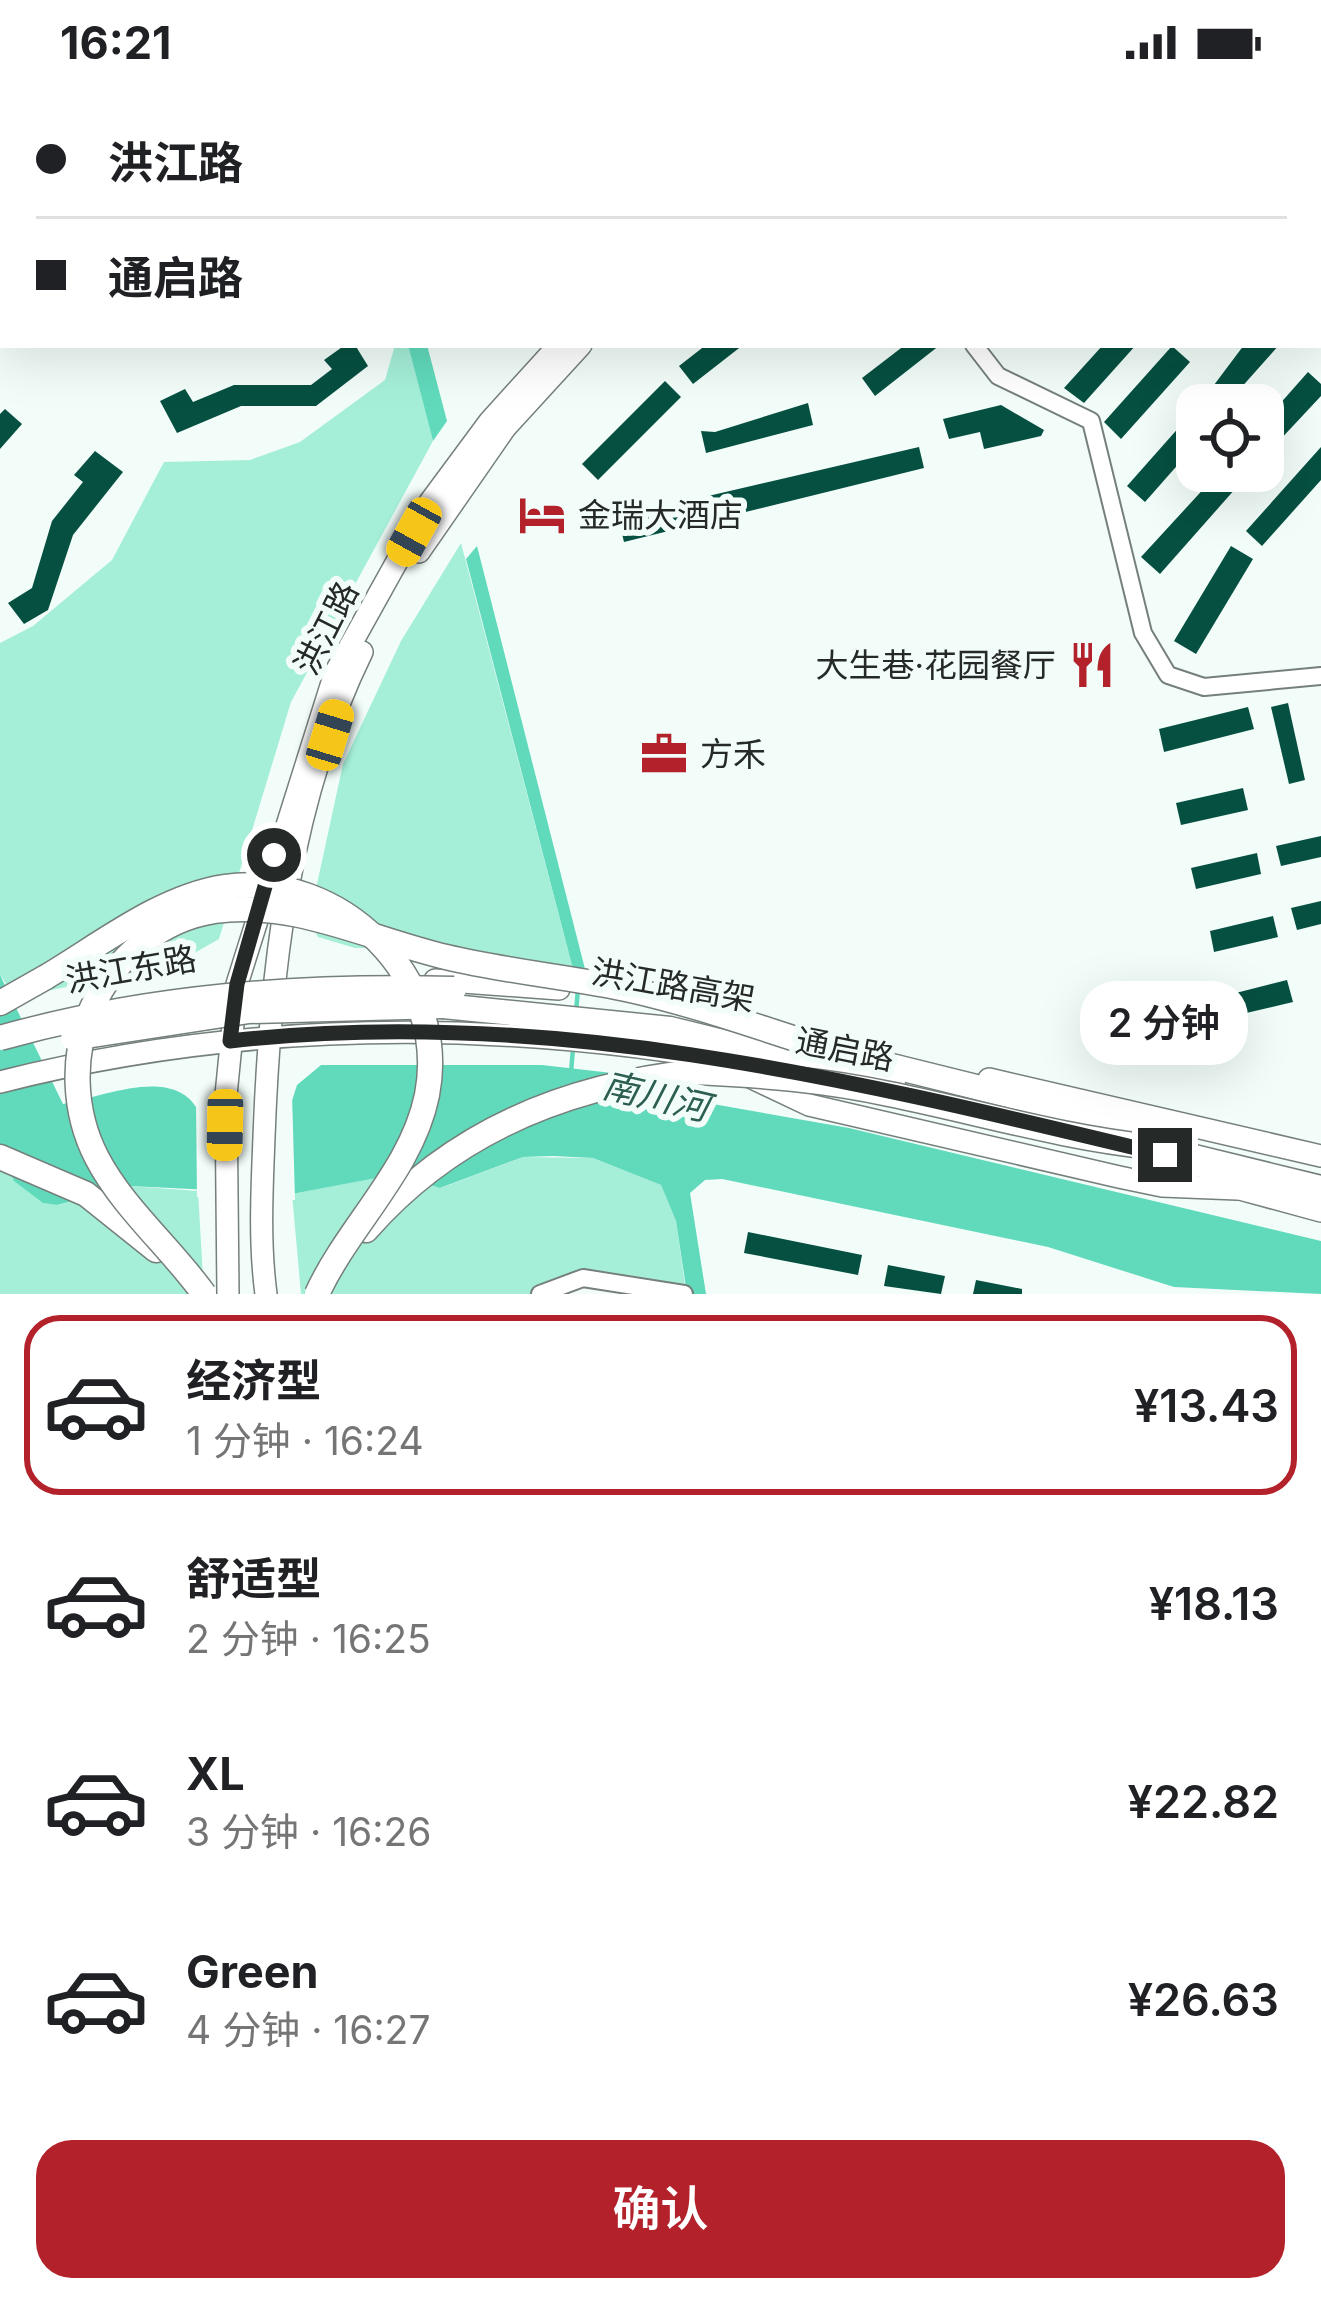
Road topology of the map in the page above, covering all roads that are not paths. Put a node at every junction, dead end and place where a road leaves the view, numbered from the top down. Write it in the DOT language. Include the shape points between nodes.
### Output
graph roads {
  1 [pos="556,348"];
  2 [pos="577,348"];
  3 [pos="976,348"];
  4 [pos="1321,676"];
  5 [pos="276,980"];
  6 [pos="237,984"];
  7 [pos="0,1003"];
  8 [pos="0,1034"];
  9 [pos="269,1036"];
  10 [pos="230,1041"];
  11 [pos="826,1049"];
  12 [pos="682,1052"];
  13 [pos="0,1053"];
  14 [pos="0,1082"];
  15 [pos="1153,1147"];
  16 [pos="1321,1156"];
  17 [pos="0,1157"];
  18 [pos="1321,1174"];
  19 [pos="1321,1188"];
  20 [pos="1240,1189"];
  21 [pos="1321,1211"];
  22 [pos="191,1294"];
  23 [pos="204,1294"];
  24 [pos="227,1294"];
  25 [pos="266,1294"];
  26 [pos="316,1294"];
  27 [pos="329,1294"];
  28 [pos="540,1294"];
  29 [pos="684,1294"];
  1 -- 6 [label="main road, 洪江路" via="430,502 335,674"];
  2 -- 5 [label="main road, 洪江路" via="447,505 353,670 287,886"];
  3 -- 4 [label="street" via="998,376 1091,421 1143,633 1168,675 1204,687"];
  5 -- 6 [label="main road, 洪江东路"];
  5 -- 9 [label="main road, 洪江路"];
  5 -- 16 [label="main road, 通启路" via="456,980 636,1001"];
  6 -- 8 [label="main road, 洪江东路, bridge"];
  6 -- 10 [label="main road, 洪江路"];
  7 -- 26 [label="highway, bridge" via="165,908 224,887 294,891 362,924 410,982 427,1036 427,1096 401,1158"];
  8 -- 11 [label="highway, 洪江路高架, bridge" via="252,992 366,987 630,1006"];
  9 -- 10 [label="main road"];
  9 -- 12 [label="main road, 通启路" via="486,1031"];
  9 -- 25 [label="main road, 洪江路"];
  10 -- 14 [label="main road"];
  10 -- 24 [label="main road, 洪江路"];
  11 -- 18 [label="highway, 洪江路高架"];
  11 -- 23 [label="highway, bridge" via="683,1003 451,958 285,912 250,908 184,918 133,951 99,994 81,1040 78,1097 107,1175"];
  12 -- 20 [label="main road, 通启路" via="949,1102 1193,1162"];
  12 -- 20 [label="main road" via="809,1105 1162,1186"];
  13 -- 15 [label="highway, 洪江路高架, bridge" via="249,1011 493,1008 670,1029"];
  15 -- 19 [label="highway, 洪江路高架"];
  15 -- 27 [label="highway, bridge" via="1084,1140 792,1077 653,1076 556,1100 436,1163 366,1230"];
  17 -- 22 [label="highway" via="118,1215"];
  20 -- 21 [label="main road, 通启路"];
  28 -- 29 [label="street" via="601,1278"];
}
